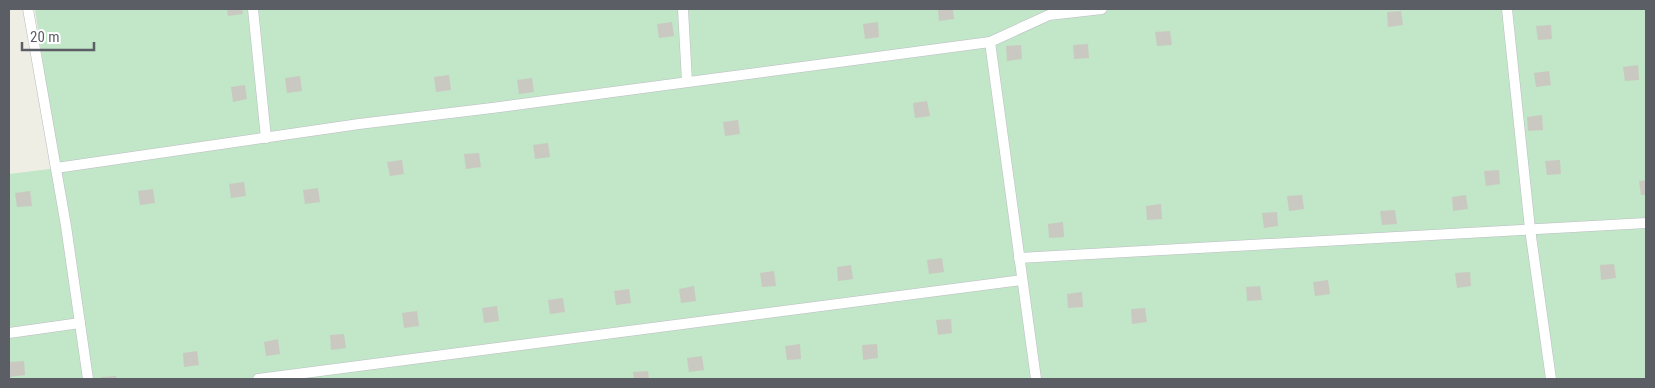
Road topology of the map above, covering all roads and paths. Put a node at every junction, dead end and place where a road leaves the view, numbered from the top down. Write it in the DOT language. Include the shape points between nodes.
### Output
graph roads {
  1 [pos="28,9"];
  2 [pos="253,9"];
  3 [pos="682,9"];
  4 [pos="1102,9"];
  5 [pos="1507,9"];
  6 [pos="990,42"];
  7 [pos="687,82"];
  8 [pos="266,138"];
  9 [pos="56,168"];
  10 [pos="1646,223"];
  11 [pos="1530,229"];
  12 [pos="1018,258"];
  13 [pos="1022,280"];
  14 [pos="80,323"];
  15 [pos="9,333"];
  16 [pos="88,379"];
  17 [pos="258,379"];
  18 [pos="1036,379"];
  19 [pos="1551,379"];
  1 -- 9 [label="lane"];
  2 -- 8 [label="lane"];
  3 -- 7 [label="lane"];
  4 -- 6 [label="lane" via="1049,15"];
  5 -- 11 [label="lane"];
  6 -- 7 [label="lane"];
  6 -- 12 [label="lane"];
  7 -- 8 [label="lane"];
  8 -- 9 [label="lane"];
  9 -- 14 [label="lane"];
  10 -- 11 [label="lane"];
  11 -- 12 [label="lane"];
  11 -- 19 [label="lane"];
  12 -- 13 [label="lane"];
  13 -- 17 [label="lane"];
  13 -- 18 [label="lane"];
  14 -- 15 [label="lane"];
  14 -- 16 [label="lane"];
}
